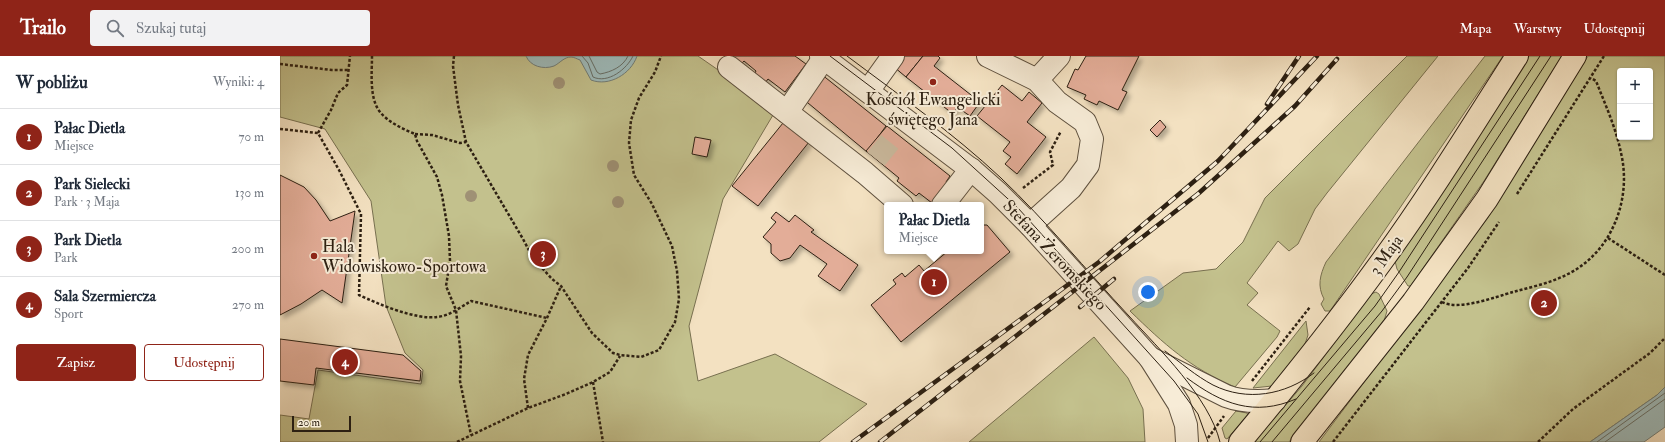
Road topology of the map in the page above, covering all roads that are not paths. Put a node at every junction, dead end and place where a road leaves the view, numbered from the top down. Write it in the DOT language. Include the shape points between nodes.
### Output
graph roads {
  1 [pos="894,56"];
  2 [pos="988,56"];
  3 [pos="1059,56"];
  4 [pos="1517,56"];
  5 [pos="1575,56"];
  6 [pos="822,57"];
  7 [pos="728,67"];
  8 [pos="1037,80"];
  9 [pos="868,91"];
  10 [pos="787,112"];
  11 [pos="971,169"];
  12 [pos="900,202"];
  13 [pos="945,202"];
  14 [pos="1030,225"];
  15 [pos="1150,358"];
  16 [pos="1275,400"];
  17 [pos="1187,442"];
  18 [pos="1240,442"];
  19 [pos="1302,442"];
  1 -- 9 [label="street"];
  2 -- 8 [label="street"];
  3 -- 8 [label="street"];
  4 -- 16 [label="main road, 3 Maja" via="1442,174 1382,261"];
  5 -- 19 [label="main road" via="1487,199 1413,302"];
  6 -- 9 [label="street, Stefana Żeromskiego"];
  6 -- 10 [label="street"];
  7 -- 10 [label="street"];
  8 -- 14 [label="street" via="1057,102 1086,122 1092,139 1088,166 1071,188"];
  9 -- 11 [label="street, Stefana Żeromskiego" via="902,127"];
  10 -- 12 [label="street" via="870,166"];
  11 -- 13 [label="street"];
  11 -- 14 [label="street, Stefana Żeromskiego"];
  14 -- 15 [label="street, Stefana Żeromskiego"];
  15 -- 16 [label="street, Stefana Żeromskiego" via="1237,400"];
  15 -- 17 [label="street, Stefana Żeromskiego" via="1179,404 1186,425"];
  16 -- 18 [label="main road, 3 Maja"];
}
